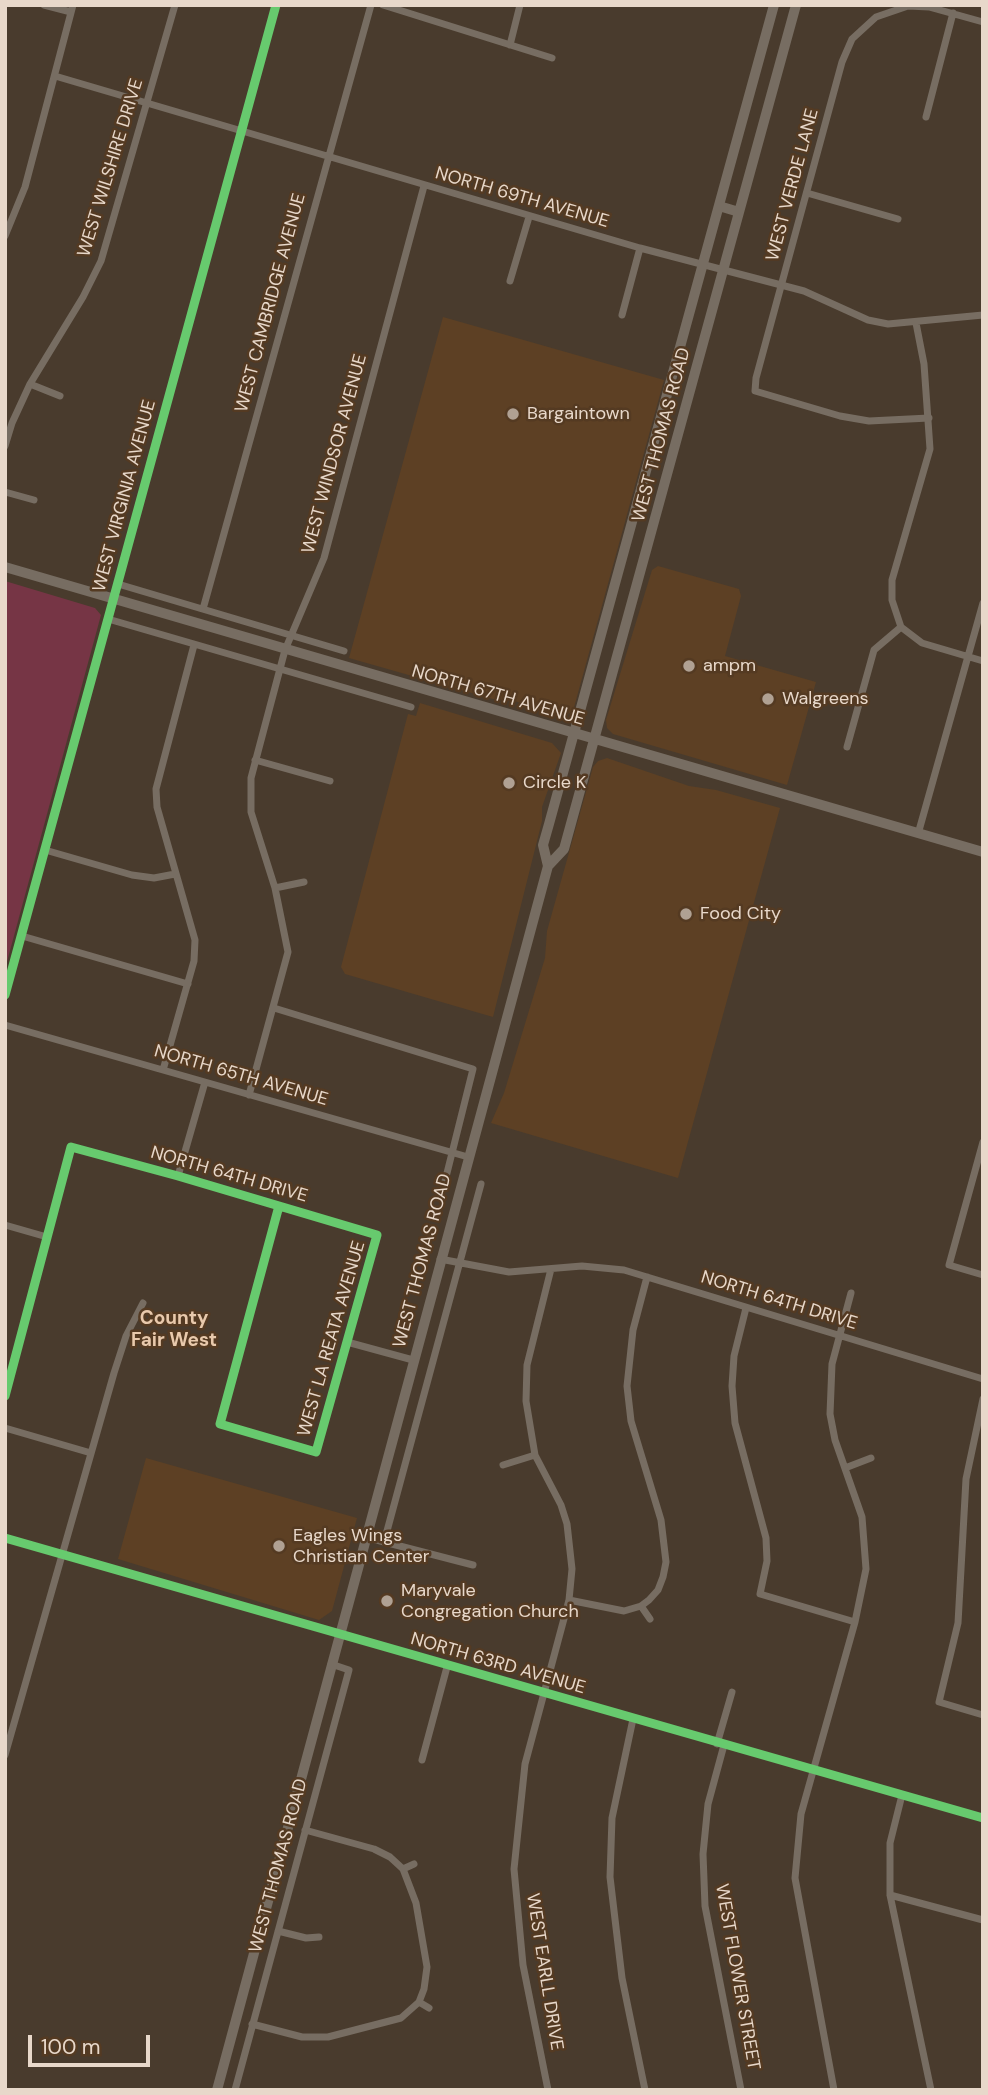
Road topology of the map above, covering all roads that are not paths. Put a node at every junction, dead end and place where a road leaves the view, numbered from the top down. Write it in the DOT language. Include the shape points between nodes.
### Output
graph roads {
  1 [pos="44,5"];
  2 [pos="175,5"];
  3 [pos="276,5"];
  4 [pos="371,5"];
  5 [pos="383,5"];
  6 [pos="520,5"];
  7 [pos="774,5"];
  8 [pos="796,5"];
  9 [pos="885,8"];
  10 [pos="72,9"];
  11 [pos="953,13"];
  12 [pos="983,22"];
  13 [pos="510,45"];
  14 [pos="762,51"];
  15 [pos="782,56"];
  16 [pos="552,58"];
  17 [pos="55,76"];
  18 [pos="148,103"];
  19 [pos="926,117"];
  20 [pos="242,129"];
  21 [pos="329,155"];
  22 [pos="424,186"];
  23 [pos="807,194"];
  24 [pos="719,205"];
  25 [pos="739,212"];
  26 [pos="529,216"];
  27 [pos="898,219"];
  28 [pos="5,236"];
  29 [pos="640,248"];
  30 [pos="703,264"];
  31 [pos="723,269"];
  32 [pos="510,281"];
  33 [pos="782,285"];
  34 [pos="622,315"];
  35 [pos="983,315"];
  36 [pos="916,323"];
  37 [pos="30,384"];
  38 [pos="61,396"];
  39 [pos="929,418"];
  40 [pos="5,446"];
  41 [pos="5,492"];
  42 [pos="34,500"];
  43 [pos="5,567"];
  44 [pos="118,584"];
  45 [pos="113,600"];
  46 [pos="983,603"];
  47 [pos="203,609"];
  48 [pos="108,620"];
  49 [pos="901,627"];
  50 [pos="290,635"];
  51 [pos="194,645"];
  52 [pos="285,650"];
  53 [pos="344,651"];
  54 [pos="968,657"];
  55 [pos="983,661"];
  56 [pos="280,670"];
  57 [pos="411,708"];
  58 [pos="573,734"];
  59 [pos="593,740"];
  60 [pos="847,747"];
  61 [pos="255,760"];
  62 [pos="330,781"];
  63 [pos="919,834"];
  64 [pos="45,850"];
  65 [pos="983,852"];
  66 [pos="548,866"];
  67 [pos="175,874"];
  68 [pos="304,882"];
  69 [pos="275,888"];
  70 [pos="22,936"];
  71 [pos="188,984"];
  72 [pos="5,995"];
  73 [pos="274,1008"];
  74 [pos="5,1025"];
  75 [pos="163,1070"];
  76 [pos="205,1082"];
  77 [pos="249,1095"];
  78 [pos="983,1142"];
  79 [pos="453,1153"];
  80 [pos="468,1157"];
  81 [pos="979,1169"];
  82 [pos="178,1176"];
  83 [pos="481,1184"];
  84 [pos="443,1189"];
  85 [pos="279,1206"];
  86 [pos="5,1225"];
  87 [pos="377,1235"];
  88 [pos="47,1237"];
  89 [pos="440,1259"];
  90 [pos="459,1264"];
  91 [pos="551,1269"];
  92 [pos="983,1275"];
  93 [pos="648,1277"];
  94 [pos="851,1293"];
  95 [pos="143,1303"];
  96 [pos="746,1308"];
  97 [pos="838,1335"];
  98 [pos="347,1342"];
  99 [pos="413,1360"];
  100 [pos="983,1379"];
  101 [pos="5,1396"];
  102 [pos="983,1399"];
  103 [pos="5,1428"];
  104 [pos="91,1453"];
  105 [pos="535,1455"];
  106 [pos="871,1458"];
  107 [pos="503,1465"];
  108 [pos="845,1468"];
  109 [pos="365,1536"];
  110 [pos="5,1538"];
  111 [pos="384,1542"];
  112 [pos="62,1555"];
  113 [pos="473,1565"];
  114 [pos="569,1600"];
  115 [pos="640,1606"];
  116 [pos="650,1619"];
  117 [pos="855,1622"];
  118 [pos="338,1635"];
  119 [pos="331,1664"];
  120 [pos="447,1667"];
  121 [pos="732,1692"];
  122 [pos="543,1693"];
  123 [pos="983,1715"];
  124 [pos="634,1719"];
  125 [pos="7,1742"];
  126 [pos="720,1745"];
  127 [pos="5,1755"];
  128 [pos="422,1760"];
  129 [pos="813,1770"];
  130 [pos="902,1795"];
  131 [pos="983,1818"];
  132 [pos="305,1830"];
  133 [pos="414,1864"];
  134 [pos="403,1870"];
  135 [pos="890,1895"];
  136 [pos="983,1920"];
  137 [pos="278,1931"];
  138 [pos="319,1937"];
  139 [pos="419,2001"];
  140 [pos="429,2008"];
  141 [pos="252,2024"];
  142 [pos="548,2089"];
  143 [pos="217,2090"];
  144 [pos="235,2090"];
  145 [pos="537,2090"];
  146 [pos="645,2090"];
  147 [pos="740,2090"];
  148 [pos="834,2090"];
  149 [pos="931,2090"];
  1 -- 10 [label="street"];
  2 -- 18 [label="street, WEST WILSHIRE DRIVE"];
  3 -- 20 [label="street, WEST VIRGINIA AVENUE"];
  4 -- 21 [label="street, WEST CAMBRIDGE AVENUE"];
  5 -- 13 [label="street"];
  6 -- 13 [label="street"];
  7 -- 14 [label="main road, WEST THOMAS ROAD"];
  8 -- 15 [label="main road, WEST THOMAS ROAD"];
  9 -- 11 [label="street" via="917,5"];
  9 -- 23 [label="street, WEST VERDE LANE" via="859,30 846,50"];
  10 -- 17 [label="street"];
  11 -- 12 [label="street"];
  11 -- 19 [label="street"];
  13 -- 16 [label="street"];
  14 -- 15 [label="main road"];
  14 -- 24 [label="main road, WEST THOMAS ROAD"];
  15 -- 25 [label="main road, WEST THOMAS ROAD"];
  17 -- 18 [label="street, NORTH 69TH AVENUE"];
  17 -- 28 [label="street" via="25,187"];
  18 -- 20 [label="street, NORTH 69TH AVENUE"];
  18 -- 37 [label="street, WEST WILSHIRE DRIVE" via="101,261"];
  20 -- 21 [label="street, NORTH 69TH AVENUE"];
  20 -- 44 [label="street, WEST VIRGINIA AVENUE"];
  21 -- 22 [label="street, NORTH 69TH AVENUE"];
  21 -- 47 [label="street, WEST CAMBRIDGE AVENUE"];
  22 -- 26 [label="street, NORTH 69TH AVENUE"];
  22 -- 50 [label="street, WEST WINDSOR AVENUE" via="324,558"];
  23 -- 27 [label="street"];
  23 -- 33 [label="street, WEST VERDE LANE"];
  24 -- 25 [label="main road"];
  24 -- 30 [label="main road, WEST THOMAS ROAD"];
  25 -- 31 [label="main road, WEST THOMAS ROAD"];
  26 -- 29 [label="street, NORTH 69TH AVENUE"];
  26 -- 32 [label="street"];
  29 -- 30 [label="street, NORTH 69TH AVENUE"];
  29 -- 34 [label="street"];
  30 -- 31 [label="street, NORTH 69TH AVENUE"];
  30 -- 58 [label="main road, WEST THOMAS ROAD"];
  31 -- 33 [label="street, NORTH 69TH AVENUE"];
  31 -- 59 [label="main road, WEST THOMAS ROAD"];
  33 -- 36 [label="street, NORTH 69TH AVENUE" via="869,320"];
  33 -- 39 [label="street, WEST VERDE LANE" via="755,391 869,421"];
  35 -- 36 [label="street, NORTH 69TH AVENUE"];
  36 -- 39 [label="street"];
  37 -- 38 [label="street"];
  37 -- 40 [label="street, WEST WILSHIRE DRIVE"];
  39 -- 49 [label="street" via="930,449 892,580 892,600"];
  41 -- 42 [label="street"];
  43 -- 45 [label="main road, NORTH 67TH AVENUE"];
  44 -- 45 [label="street, WEST VIRGINIA AVENUE"];
  44 -- 47 [label="street"];
  45 -- 48 [label="street, WEST VIRGINIA AVENUE"];
  45 -- 52 [label="main road, NORTH 67TH AVENUE"];
  46 -- 54 [label="street"];
  47 -- 50 [label="street"];
  48 -- 51 [label="street, NORTH 67TH AVENUE"];
  48 -- 64 [label="street, WEST VIRGINIA AVENUE"];
  49 -- 54 [label="street" via="922,643"];
  49 -- 60 [label="street" via="874,650"];
  50 -- 52 [label="street, WEST WINDSOR AVENUE"];
  50 -- 53 [label="street"];
  51 -- 56 [label="street, NORTH 67TH AVENUE"];
  51 -- 67 [label="street" via="156,789"];
  52 -- 56 [label="street, WEST WINDSOR AVENUE"];
  52 -- 58 [label="main road, NORTH 67TH AVENUE"];
  54 -- 55 [label="street"];
  54 -- 63 [label="street"];
  56 -- 57 [label="street, NORTH 67TH AVENUE"];
  56 -- 61 [label="street, WEST WINDSOR AVENUE"];
  58 -- 59 [label="main road, NORTH 67TH AVENUE"];
  58 -- 66 [label="main road, WEST THOMAS ROAD" via="544,845"];
  59 -- 63 [label="main road, NORTH 67TH AVENUE"];
  59 -- 66 [label="main road, WEST THOMAS ROAD" via="564,849"];
  61 -- 62 [label="street"];
  61 -- 69 [label="street, WEST WINDSOR AVENUE" via="249,800"];
  63 -- 65 [label="main road, NORTH 67TH AVENUE"];
  64 -- 67 [label="street" via="132,875 154,878"];
  64 -- 70 [label="street, WEST VIRGINIA AVENUE"];
  66 -- 80 [label="main road, WEST THOMAS ROAD"];
  67 -- 71 [label="street" via="195,940"];
  68 -- 69 [label="street"];
  69 -- 73 [label="street, WEST WINDSOR AVENUE" via="288,952"];
  70 -- 71 [label="street"];
  70 -- 72 [label="street, WEST VIRGINIA AVENUE"];
  71 -- 75 [label="street"];
  73 -- 77 [label="street, WEST WINDSOR AVENUE"];
  73 -- 79 [label="street, WEST THOMAS ROAD" via="473,1069"];
  74 -- 75 [label="street, NORTH 65TH AVENUE"];
  75 -- 76 [label="street, NORTH 65TH AVENUE"];
  76 -- 77 [label="street, NORTH 65TH AVENUE"];
  76 -- 82 [label="street"];
  77 -- 79 [label="street, NORTH 65TH AVENUE"];
  78 -- 81 [label="street"];
  79 -- 80 [label="street, NORTH 65TH AVENUE"];
  79 -- 84 [label="street, WEST THOMAS ROAD"];
  80 -- 89 [label="main road, WEST THOMAS ROAD"];
  81 -- 92 [label="street" via="949,1265"];
  82 -- 85 [label="street, NORTH 64TH DRIVE"];
  82 -- 88 [label="street, NORTH 64TH DRIVE" via="71,1147"];
  83 -- 90 [label="street, WEST THOMAS ROAD"];
  85 -- 87 [label="street, NORTH 64TH DRIVE"];
  85 -- 98 [label="street, WEST LA REATA AVENUE" via="220,1424 316,1452"];
  86 -- 88 [label="street"];
  87 -- 98 [label="street, WEST LA REATA AVENUE"];
  88 -- 101 [label="street"];
  89 -- 90 [label="street, NORTH 64TH DRIVE"];
  89 -- 99 [label="main road, WEST THOMAS ROAD"];
  90 -- 91 [label="street, NORTH 64TH DRIVE" via="509,1272"];
  90 -- 111 [label="street, WEST THOMAS ROAD"];
  91 -- 93 [label="street, NORTH 64TH DRIVE" via="609,1268"];
  91 -- 105 [label="street" via="527,1365 526,1401"];
  93 -- 96 [label="street, NORTH 64TH DRIVE"];
  93 -- 115 [label="street" via="633,1330 627,1386 631,1421 658,1508 666,1562 658,1590"];
  94 -- 97 [label="street"];
  95 -- 104 [label="street" via="126,1336"];
  96 -- 97 [label="street, NORTH 64TH DRIVE"];
  96 -- 117 [label="street" via="732,1386 735,1423 766,1538 760,1594"];
  97 -- 100 [label="street, NORTH 64TH DRIVE"];
  97 -- 108 [label="street" via="830,1414"];
  98 -- 99 [label="street"];
  99 -- 109 [label="main road, WEST THOMAS ROAD"];
  102 -- 123 [label="street" via="966,1479 958,1623 939,1702"];
  103 -- 104 [label="street"];
  104 -- 112 [label="street"];
  105 -- 107 [label="street"];
  105 -- 114 [label="street" via="567,1524"];
  106 -- 108 [label="street"];
  108 -- 117 [label="street" via="862,1517 865,1542 866,1569"];
  109 -- 111 [label="street"];
  109 -- 118 [label="main road, WEST THOMAS ROAD"];
  110 -- 112 [label="street, NORTH 63RD AVENUE"];
  111 -- 113 [label="street"];
  112 -- 118 [label="street, NORTH 63RD AVENUE"];
  112 -- 125 [label="street"];
  114 -- 115 [label="street" via="624,1611"];
  114 -- 122 [label="street"];
  115 -- 116 [label="street"];
  117 -- 129 [label="street"];
  118 -- 119 [label="main road, WEST THOMAS ROAD"];
  118 -- 120 [label="street, NORTH 63RD AVENUE"];
  119 -- 132 [label="street, WEST THOMAS ROAD" via="349,1670"];
  119 -- 143 [label="main road, WEST THOMAS ROAD"];
  120 -- 122 [label="street, NORTH 63RD AVENUE"];
  120 -- 128 [label="street"];
  121 -- 126 [label="street, WEST FLOWER STREET"];
  122 -- 124 [label="street, NORTH 63RD AVENUE"];
  122 -- 142 [label="street, WEST EARLL DRIVE" via="525,1763 514,1869 523,1965"];
  124 -- 126 [label="street, NORTH 63RD AVENUE"];
  124 -- 146 [label="street" via="612,1818 610,1877 622,1978"];
  125 -- 127 [label="street"];
  126 -- 129 [label="street, NORTH 63RD AVENUE"];
  126 -- 147 [label="street, WEST FLOWER STREET" via="703,1854 705,1906"];
  129 -- 130 [label="street, NORTH 63RD AVENUE"];
  129 -- 148 [label="street" via="800,1814 795,1878"];
  130 -- 131 [label="street, NORTH 63RD AVENUE"];
  130 -- 135 [label="street" via="890,1843"];
  132 -- 134 [label="street" via="374,1849"];
  132 -- 137 [label="street, WEST THOMAS ROAD"];
  133 -- 134 [label="street"];
  134 -- 139 [label="street" via="416,1903 427,1967"];
  135 -- 136 [label="street"];
  135 -- 149 [label="street"];
  137 -- 138 [label="street"];
  137 -- 141 [label="street, WEST THOMAS ROAD"];
  139 -- 140 [label="street"];
  139 -- 141 [label="street" via="389,2024 328,2038"];
  141 -- 144 [label="street, WEST THOMAS ROAD"];
  142 -- 145 [label="street"];
}
